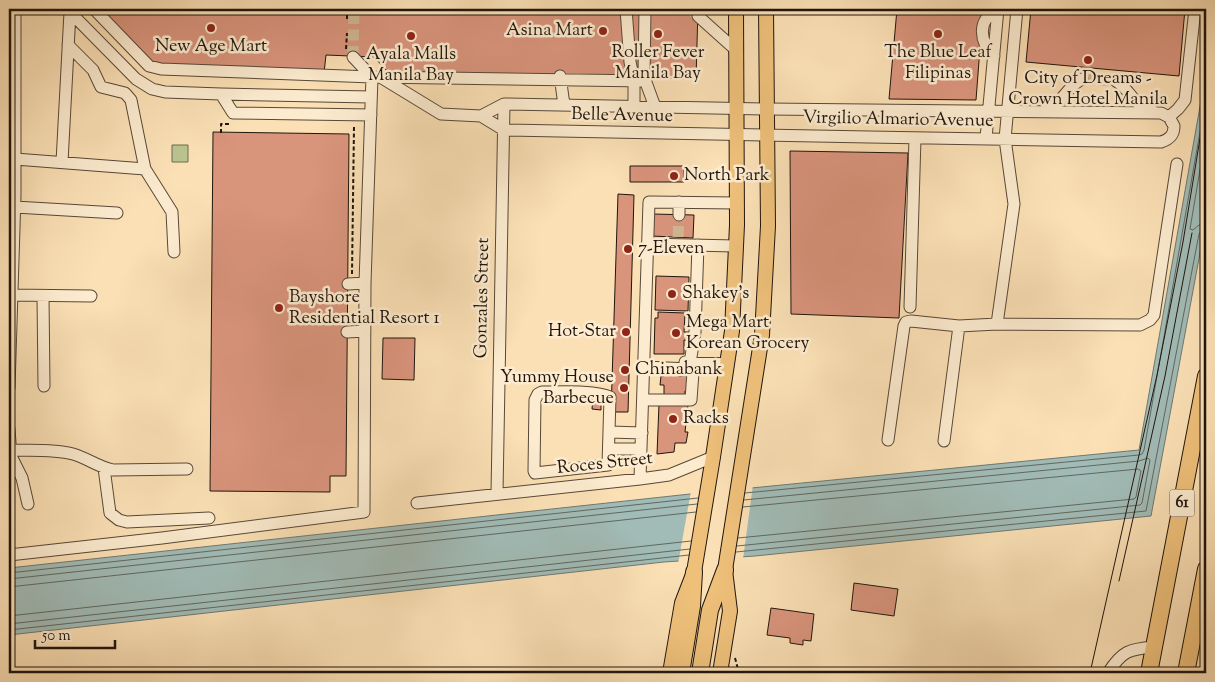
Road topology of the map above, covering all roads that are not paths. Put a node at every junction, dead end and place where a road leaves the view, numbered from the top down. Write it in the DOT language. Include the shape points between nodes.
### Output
graph roads {
  1 [pos="15,9"];
  2 [pos="94,9"];
  3 [pos="626,9"];
  4 [pos="645,9"];
  5 [pos="736,9"];
  6 [pos="766,9"];
  7 [pos="1017,9"];
  8 [pos="1195,9"];
  9 [pos="68,10"];
  10 [pos="998,10"];
  11 [pos="698,16"];
  12 [pos="68,45"];
  13 [pos="12,48"];
  14 [pos="737,51"];
  15 [pos="353,57"];
  16 [pos="377,77"];
  17 [pos="560,78"];
  18 [pos="1082,79"];
  19 [pos="640,81"];
  20 [pos="1116,81"];
  21 [pos="221,94"];
  22 [pos="371,96"];
  23 [pos="504,104"];
  24 [pos="564,105"];
  25 [pos="634,107"];
  26 [pos="655,107"];
  27 [pos="737,109"];
  28 [pos="767,109"];
  29 [pos="989,112"];
  30 [pos="1008,112"];
  31 [pos="1041,113"];
  32 [pos="1165,115"];
  33 [pos="371,116"];
  34 [pos="481,116"];
  35 [pos="504,130"];
  36 [pos="737,136"];
  37 [pos="767,136"];
  38 [pos="915,138"];
  39 [pos="986,138"];
  40 [pos="1006,139"];
  41 [pos="15,159"];
  42 [pos="62,162"];
  43 [pos="1177,164"];
  44 [pos="145,169"];
  45 [pos="679,202"];
  46 [pos="736,203"];
  47 [pos="15,207"];
  48 [pos="117,213"];
  49 [pos="679,215"];
  50 [pos="647,244"];
  51 [pos="698,245"];
  52 [pos="735,246"];
  53 [pos="174,252"];
  54 [pos="365,283"];
  55 [pos="350,284"];
  56 [pos="12,295"];
  57 [pos="43,296"];
  58 [pos="91,296"];
  59 [pos="910,307"];
  60 [pos="997,324"];
  61 [pos="959,326"];
  62 [pos="365,331"];
  63 [pos="347,332"];
  64 [pos="690,362"];
  65 [pos="644,364"];
  66 [pos="728,364"];
  67 [pos="1206,376"];
  68 [pos="44,386"];
  69 [pos="9,388"];
  70 [pos="642,400"];
  71 [pos="9,429"];
  72 [pos="610,429"];
  73 [pos="642,430"];
  74 [pos="888,440"];
  75 [pos="944,440"];
  76 [pos="609,448"];
  77 [pos="636,449"];
  78 [pos="10,450"];
  79 [pos="713,457"];
  80 [pos="104,468"];
  81 [pos="188,469"];
  82 [pos="640,479"];
  83 [pos="496,493"];
  84 [pos="417,503"];
  85 [pos="28,504"];
  86 [pos="208,518"];
  87 [pos="9,555"];
  88 [pos="725,567"];
  89 [pos="694,569"];
  90 [pos="1206,569"];
  91 [pos="1154,647"];
  92 [pos="670,673"];
  93 [pos="681,673"];
  94 [pos="700,673"];
  95 [pos="720,673"];
  96 [pos="1108,673"];
  97 [pos="1149,673"];
  98 [pos="1186,673"];
  1 -- 13 [label="street"];
  2 -- 16 [label="street" via="150,66 161,69"];
  3 -- 19 [label="street" via="630,62"];
  4 -- 19 [label="street"];
  5 -- 14 [label="main road"];
  6 -- 28 [label="main road"];
  7 -- 30 [label="street"];
  8 -- 32 [label="street" via="1185,100 1178,110"];
  9 -- 12 [label="street"];
  9 -- 21 [label="street" via="136,79 152,89"];
  10 -- 29 [label="street"];
  11 -- 14 [label="street"];
  12 -- 42 [label="street"];
  12 -- 44 [label="street" via="93,70 100,87 125,93 131,100"];
  13 -- 41 [label="street"];
  14 -- 27 [label="main road"];
  15 -- 16 [label="street"];
  16 -- 17 [label="street"];
  16 -- 22 [label="street"];
  16 -- 34 [label="street, Belle Avenue" via="441,114"];
  17 -- 19 [label="street"];
  17 -- 24 [label="street"];
  18 -- 31 [label="street" via="1058,104"];
  19 -- 25 [label="street"];
  19 -- 26 [label="street"];
  20 -- 32 [label="street" via="1135,102"];
  21 -- 22 [label="street"];
  21 -- 33 [label="street" via="233,113"];
  22 -- 33 [label="street"];
  23 -- 24 [label="street, Belle Avenue"];
  23 -- 34 [label="street, Belle Avenue"];
  23 -- 35 [label="street, Gonzales Street"];
  24 -- 25 [label="street, Belle Avenue"];
  25 -- 26 [label="street, Belle Avenue"];
  26 -- 27 [label="street, Belle Avenue"];
  27 -- 28 [label="street, Belle Avenue"];
  27 -- 36 [label="main road"];
  28 -- 29 [label="street, Virgilio Almario Avenue"];
  28 -- 37 [label="main road"];
  29 -- 30 [label="street, Virgilio Almario Avenue"];
  29 -- 39 [label="street"];
  30 -- 31 [label="street, Virgilio Almario Avenue"];
  30 -- 40 [label="street"];
  31 -- 32 [label="street, Virgilio Almario Avenue"];
  32 -- 40 [label="street, Virgilio Almario Avenue" via="1174,131 1161,142"];
  33 -- 54 [label="street"];
  34 -- 35 [label="street, Belle Avenue"];
  35 -- 36 [label="street, Belle Avenue"];
  35 -- 83 [label="street, Gonzales Street"];
  36 -- 37 [label="street, Belle Avenue"];
  36 -- 46 [label="main road"];
  37 -- 38 [label="street, Virgilio Almario Avenue"];
  37 -- 88 [label="main road" via="768,226 762,335"];
  38 -- 39 [label="street, Virgilio Almario Avenue"];
  38 -- 59 [label="street"];
  39 -- 40 [label="street, Virgilio Almario Avenue"];
  40 -- 60 [label="street" via="1014,204"];
  41 -- 42 [label="street"];
  41 -- 47 [label="street"];
  42 -- 44 [label="street"];
  43 -- 60 [label="street" via="1154,315 1150,320 1140,325"];
  44 -- 53 [label="street" via="172,212"];
  45 -- 46 [label="street"];
  45 -- 49 [label="street"];
  45 -- 50 [label="street" via="648,202"];
  46 -- 52 [label="main road"];
  47 -- 48 [label="street"];
  47 -- 56 [label="street"];
  50 -- 51 [label="street" via="678,241"];
  50 -- 65 [label="street"];
  51 -- 52 [label="street"];
  51 -- 64 [label="street" via="695,332"];
  52 -- 66 [label="main road"];
  54 -- 55 [label="street"];
  54 -- 62 [label="street"];
  56 -- 57 [label="street"];
  56 -- 69 [label="street"];
  57 -- 58 [label="street"];
  57 -- 68 [label="street"];
  60 -- 61 [label="street"];
  61 -- 74 [label="street" via="906,322"];
  61 -- 75 [label="street"];
  62 -- 63 [label="street"];
  62 -- 87 [label="street" via="364,512"];
  64 -- 65 [label="street"];
  64 -- 66 [label="street"];
  65 -- 70 [label="street"];
  65 -- 70 [label="street" via="693,372 691,400"];
  66 -- 79 [label="main road"];
  67 -- 91 [label="highway, 61"];
  70 -- 73 [label="street"];
  71 -- 78 [label="street"];
  72 -- 73 [label="street"];
  72 -- 76 [label="street"];
  72 -- 76 [label="street" via="611,400 608,396 542,392 535,396 535,474 606,467"];
  73 -- 82 [label="street"];
  76 -- 77 [label="street"];
  78 -- 80 [label="street" via="66,453"];
  78 -- 85 [label="street" via="22,478"];
  79 -- 82 [label="street, Roces Street" via="669,474"];
  79 -- 89 [label="main road"];
  80 -- 81 [label="street"];
  80 -- 86 [label="street" via="110,513 119,520"];
  82 -- 83 [label="street, Roces Street"];
  83 -- 84 [label="street, Roces Street"];
  88 -- 94 [label="highway" via="710,610"];
  88 -- 95 [label="main road" via="730,612"];
  89 -- 92 [label="main road" via="682,603"];
  89 -- 93 [label="highway" via="692,606"];
  90 -- 98 [label="highway"];
  91 -- 96 [label="street" via="1128,651 1116,660"];
  91 -- 97 [label="highway, 61"];
}
